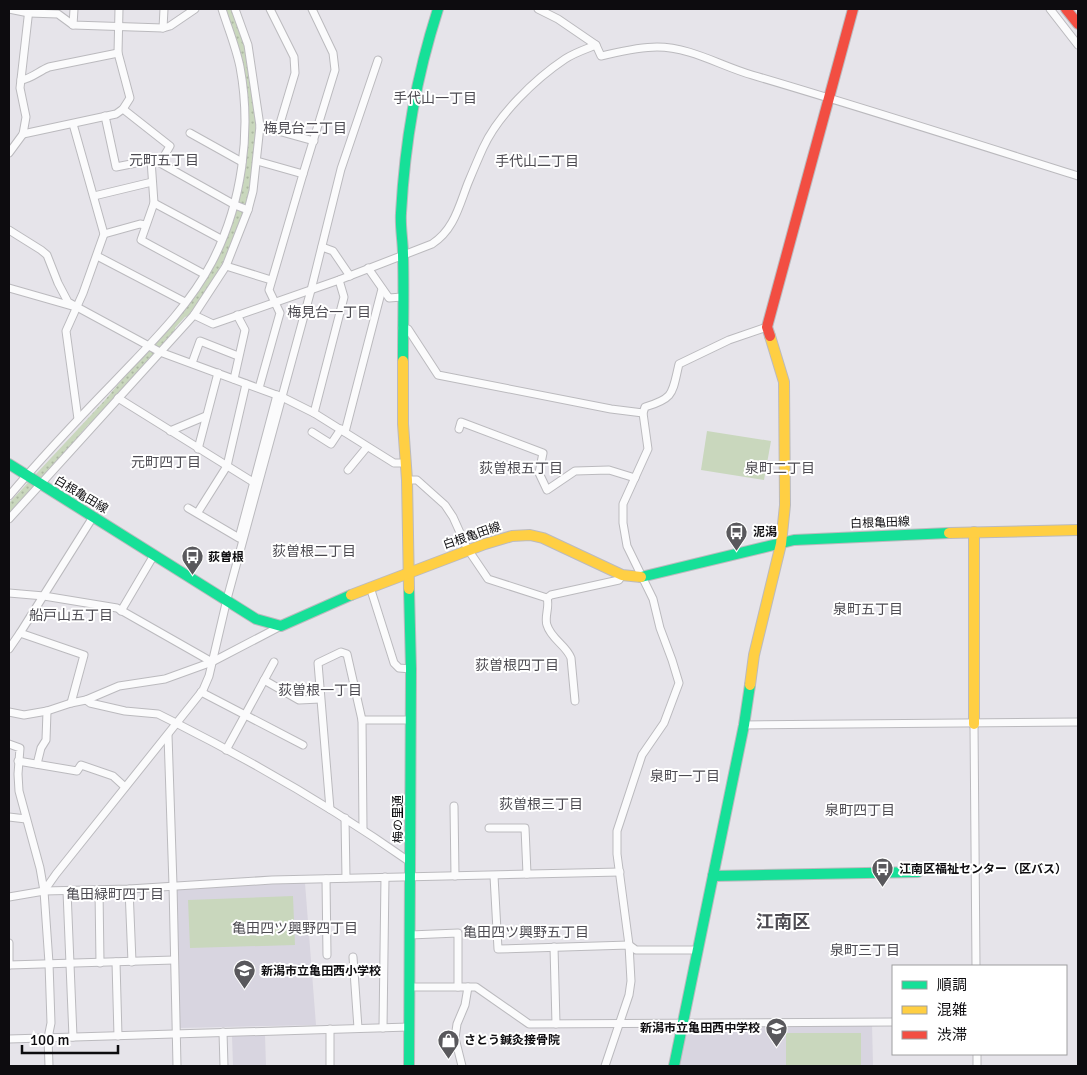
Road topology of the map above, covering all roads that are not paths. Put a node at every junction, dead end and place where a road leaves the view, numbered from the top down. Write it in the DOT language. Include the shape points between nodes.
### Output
graph roads {
  1 [pos="74,9"];
  2 [pos="119,9"];
  3 [pos="164,9"];
  4 [pos="195,9"];
  5 [pos="222,9"];
  6 [pos="235,9"];
  7 [pos="270,9"];
  8 [pos="312,9"];
  9 [pos="438,9"];
  10 [pos="538,9"];
  11 [pos="853,9"];
  12 [pos="1044,9"];
  13 [pos="1066,9"];
  14 [pos="9,10"];
  15 [pos="1051,10"];
  16 [pos="29,11"];
  17 [pos="1078,24"];
  18 [pos="73,25"];
  19 [pos="118,27"];
  20 [pos="163,28"];
  21 [pos="596,45"];
  22 [pos="1078,45"];
  23 [pos="118,52"];
  24 [pos="378,60"];
  25 [pos="21,80"];
  26 [pos="830,97"];
  27 [pos="123,109"];
  28 [pos="105,116"];
  29 [pos="73,124"];
  30 [pos="260,126"];
  31 [pos="278,130"];
  32 [pos="23,134"];
  33 [pos="190,134"];
  34 [pos="314,141"];
  35 [pos="9,152"];
  36 [pos="151,160"];
  37 [pos="257,161"];
  38 [pos="242,162"];
  39 [pos="160,164"];
  40 [pos="303,174"];
  41 [pos="1078,176"];
  42 [pos="152,182"];
  43 [pos="94,196"];
  44 [pos="154,203"];
  45 [pos="235,205"];
  46 [pos="248,210"];
  47 [pos="145,225"];
  48 [pos="9,230"];
  49 [pos="104,234"];
  50 [pos="221,239"];
  51 [pos="322,247"];
  52 [pos="403,255"];
  53 [pos="97,256"];
  54 [pos="226,266"];
  55 [pos="368,268"];
  56 [pos="204,274"];
  57 [pos="350,276"];
  58 [pos="271,280"];
  59 [pos="339,280"];
  60 [pos="9,288"];
  61 [pos="382,289"];
  62 [pos="311,290"];
  63 [pos="402,297"];
  64 [pos="185,302"];
  65 [pos="274,302"];
  66 [pos="77,308"];
  67 [pos="194,315"];
  68 [pos="237,315"];
  69 [pos="767,327"];
  70 [pos="402,328"];
  71 [pos="148,345"];
  72 [pos="160,352"];
  73 [pos="238,356"];
  74 [pos="192,363"];
  75 [pos="218,373"];
  76 [pos="234,379"];
  77 [pos="246,384"];
  78 [pos="259,388"];
  79 [pos="279,396"];
  80 [pos="118,398"];
  81 [pos="314,413"];
  82 [pos="643,413"];
  83 [pos="206,416"];
  84 [pos="78,419"];
  85 [pos="459,429"];
  86 [pos="170,431"];
  87 [pos="343,431"];
  88 [pos="312,432"];
  89 [pos="367,447"];
  90 [pos="198,449"];
  91 [pos="406,463"];
  92 [pos="9,464"];
  93 [pos="227,466"];
  94 [pos="348,470"];
  95 [pos="27,475"];
  96 [pos="635,478"];
  97 [pos="407,480"];
  98 [pos="253,482"];
  99 [pos="40,485"];
  100 [pos="12,490"];
  101 [pos="9,496"];
  102 [pos="188,508"];
  103 [pos="198,512"];
  104 [pos="93,517"];
  105 [pos="9,519"];
  106 [pos="1078,530"];
  107 [pos="974,532"];
  108 [pos="781,544"];
  109 [pos="470,551"];
  110 [pos="154,555"];
  111 [pos="408,573"];
  112 [pos="622,575"];
  113 [pos="641,577"];
  114 [pos="370,587"];
  115 [pos="9,593"];
  116 [pos="44,596"];
  117 [pos="547,598"];
  118 [pos="227,599"];
  119 [pos="121,610"];
  120 [pos="281,626"];
  121 [pos="20,633"];
  122 [pos="9,649"];
  123 [pos="212,662"];
  124 [pos="274,662"];
  125 [pos="411,669"];
  126 [pos="264,680"];
  127 [pos="201,692"];
  128 [pos="320,699"];
  129 [pos="86,700"];
  130 [pos="575,701"];
  131 [pos="71,703"];
  132 [pos="47,711"];
  133 [pos="9,712"];
  134 [pos="244,715"];
  135 [pos="362,720"];
  136 [pos="410,720"];
  137 [pos="1078,722"];
  138 [pos="176,723"];
  139 [pos="974,724"];
  140 [pos="744,725"];
  141 [pos="168,734"];
  142 [pos="9,744"];
  143 [pos="303,745"];
  144 [pos="226,750"];
  145 [pos="18,761"];
  146 [pos="38,764"];
  147 [pos="125,787"];
  148 [pos="454,806"];
  149 [pos="330,809"];
  150 [pos="9,817"];
  151 [pos="345,818"];
  152 [pos="26,819"];
  153 [pos="489,828"];
  154 [pos="363,829"];
  155 [pos="410,862"];
  156 [pos="620,872"];
  157 [pos="918,872"];
  158 [pos="527,874"];
  159 [pos="455,876"];
  160 [pos="494,876"];
  161 [pos="714,876"];
  162 [pos="385,877"];
  163 [pos="410,877"];
  164 [pos="346,878"];
  165 [pos="326,879"];
  166 [pos="173,885"];
  167 [pos="130,889"];
  168 [pos="99,890"];
  169 [pos="44,891"];
  170 [pos="67,891"];
  171 [pos="9,896"];
  172 [pos="410,936"];
  173 [pos="9,943"];
  174 [pos="629,945"];
  175 [pos="554,947"];
  176 [pos="698,950"];
  177 [pos="327,955"];
  178 [pos="353,957"];
  179 [pos="174,960"];
  180 [pos="116,962"];
  181 [pos="132,962"];
  182 [pos="49,963"];
  183 [pos="100,963"];
  184 [pos="71,964"];
  185 [pos="9,965"];
  186 [pos="976,965"];
  187 [pos="410,987"];
  188 [pos="458,987"];
  189 [pos="468,987"];
  190 [pos="683,1022"];
  191 [pos="892,1022"];
  192 [pos="556,1024"];
  193 [pos="619,1024"];
  194 [pos="410,1027"];
  195 [pos="358,1028"];
  196 [pos="383,1028"];
  197 [pos="330,1029"];
  198 [pos="223,1032"];
  199 [pos="176,1034"];
  200 [pos="118,1036"];
  201 [pos="73,1037"];
  202 [pos="48,1038"];
  203 [pos="9,1039"];
  204 [pos="49,1066"];
  205 [pos="177,1066"];
  206 [pos="224,1066"];
  207 [pos="330,1066"];
  208 [pos="409,1066"];
  209 [pos="462,1066"];
  210 [pos="606,1066"];
  211 [pos="674,1066"];
  1 -- 18 [label="street"];
  2 -- 19 [label="street"];
  3 -- 20 [label="street"];
  4 -- 20 [label="street"];
  5 -- 38 [label="street" via="240,67 244,115"];
  6 -- 30 [label="street" via="248,45"];
  7 -- 31 [label="street" via="294,57 295,73"];
  8 -- 34 [label="street" via="333,53 335,70"];
  9 -- 52 [label="main road, 梅の里通" via="418,81 406,147 401,216"];
  10 -- 21 [label="street"];
  11 -- 26 [label="main road"];
  12 -- 15 [label="street"];
  13 -- 17 [label="main road"];
  14 -- 16 [label="street"];
  15 -- 22 [label="street"];
  16 -- 18 [label="street" via="58,14"];
  16 -- 25 [label="street"];
  18 -- 19 [label="street"];
  19 -- 20 [label="street"];
  19 -- 23 [label="street"];
  21 -- 26 [label="street" via="601,56 658,47 678,50"];
  21 -- 52 [label="street" via="566,58 518,100 484,145 448,230 432,244"];
  23 -- 25 [label="street" via="49,67"];
  23 -- 27 [label="street" via="130,98"];
  24 -- 51 [label="street" via="341,169"];
  25 -- 32 [label="street" via="26,117"];
  26 -- 41 [label="street"];
  26 -- 69 [label="main road"];
  27 -- 28 [label="street"];
  27 -- 39 [label="street" via="170,146"];
  28 -- 29 [label="street"];
  28 -- 36 [label="street" via="116,167"];
  29 -- 32 [label="street"];
  29 -- 43 [label="street"];
  30 -- 31 [label="street"];
  30 -- 37 [label="street"];
  31 -- 34 [label="street"];
  32 -- 35 [label="street"];
  33 -- 38 [label="street"];
  34 -- 40 [label="street"];
  36 -- 39 [label="street"];
  36 -- 42 [label="street"];
  37 -- 40 [label="street"];
  37 -- 46 [label="street"];
  38 -- 45 [label="street"];
  39 -- 45 [label="street"];
  40 -- 58 [label="street"];
  42 -- 43 [label="street"];
  42 -- 44 [label="street"];
  43 -- 49 [label="street"];
  44 -- 47 [label="street"];
  44 -- 50 [label="street"];
  45 -- 46 [label="street"];
  45 -- 50 [label="street"];
  46 -- 54 [label="street"];
  47 -- 49 [label="street"];
  47 -- 56 [label="street" via="141,240"];
  48 -- 66 [label="street" via="47,255 68,302"];
  49 -- 53 [label="street"];
  50 -- 56 [label="street"];
  51 -- 57 [label="street" via="333,251"];
  51 -- 62 [label="street"];
  52 -- 55 [label="street"];
  52 -- 63 [label="main road, 梅の里通"];
  53 -- 64 [label="street"];
  53 -- 66 [label="street"];
  54 -- 58 [label="street"];
  54 -- 67 [label="street"];
  55 -- 57 [label="street"];
  55 -- 61 [label="street"];
  56 -- 64 [label="street"];
  57 -- 59 [label="street"];
  58 -- 65 [label="street" via="269,290"];
  59 -- 62 [label="street"];
  59 -- 81 [label="street" via="344,297"];
  60 -- 66 [label="street"];
  61 -- 63 [label="street" via="390,298"];
  61 -- 87 [label="street"];
  62 -- 65 [label="street"];
  62 -- 79 [label="street"];
  63 -- 70 [label="main road, 梅の里通"];
  64 -- 71 [label="street"];
  65 -- 68 [label="street"];
  65 -- 78 [label="street" via="280,313"];
  66 -- 71 [label="street"];
  66 -- 84 [label="street" via="66,331"];
  67 -- 68 [label="street" via="213,324"];
  67 -- 72 [label="street"];
  68 -- 73 [label="street" via="245,330"];
  69 -- 82 [label="street" via="679,364 672,392 663,402 645,407"];
  69 -- 108 [label="main road" via="784,382 785,505"];
  70 -- 82 [label="street" via="408,329 438,375"];
  70 -- 91 [label="main road, 梅の里通"];
  71 -- 72 [label="street"];
  71 -- 84 [label="street"];
  72 -- 74 [label="street"];
  72 -- 80 [label="street"];
  73 -- 74 [label="street" via="200,341"];
  73 -- 76 [label="street"];
  74 -- 75 [label="street"];
  75 -- 76 [label="street"];
  75 -- 83 [label="street"];
  76 -- 77 [label="street"];
  77 -- 78 [label="street"];
  77 -- 93 [label="street"];
  78 -- 79 [label="street"];
  79 -- 81 [label="street"];
  79 -- 98 [label="street"];
  79 -- 118 [label="street"];
  80 -- 86 [label="street"];
  80 -- 99 [label="street"];
  81 -- 87 [label="street"];
  82 -- 96 [label="street" via="648,449"];
  83 -- 86 [label="street"];
  83 -- 90 [label="street"];
  84 -- 95 [label="street"];
  85 -- 96 [label="street" via="461,422 543,453 539,473 547,490 575,471 610,470"];
  86 -- 90 [label="street"];
  87 -- 88 [label="street" via="331,444"];
  87 -- 89 [label="street"];
  89 -- 91 [label="street" via="394,463"];
  89 -- 94 [label="street"];
  90 -- 93 [label="street"];
  91 -- 97 [label="main road, 梅の里通"];
  92 -- 95 [label="main road, 白根亀田線"];
  93 -- 98 [label="street"];
  93 -- 103 [label="street"];
  95 -- 99 [label="main road, 白根亀田線"];
  95 -- 100 [label="street"];
  96 -- 113 [label="street" via="623,504 623,523 627,546"];
  97 -- 109 [label="street" via="417,480 445,504"];
  97 -- 111 [label="main road, 梅の里通"];
  98 -- 103 [label="street" via="239,538"];
  99 -- 104 [label="main road, 白根亀田線"];
  99 -- 105 [label="street"];
  100 -- 101 [label="street"];
  102 -- 103 [label="street"];
  104 -- 110 [label="main road, 白根亀田線"];
  104 -- 116 [label="street"];
  106 -- 107 [label="main road, 白根亀田線"];
  107 -- 108 [label="main road, 白根亀田線" via="812,538"];
  107 -- 139 [label="main road"];
  108 -- 113 [label="main road, 白根亀田線"];
  108 -- 140 [label="main road" via="754,655"];
  109 -- 111 [label="main road, 白根亀田線"];
  109 -- 112 [label="main road, 白根亀田線" via="512,536 530,535"];
  109 -- 117 [label="street" via="488,579"];
  110 -- 118 [label="main road, 白根亀田線"];
  110 -- 119 [label="street"];
  111 -- 114 [label="main road, 白根亀田線"];
  111 -- 125 [label="main road, 梅の里通"];
  112 -- 113 [label="main road, 白根亀田線"];
  112 -- 117 [label="street" via="619,580"];
  113 -- 156 [label="street" via="654,599 660,628 679,683 664,723 642,755 617,831"];
  114 -- 120 [label="main road, 白根亀田線"];
  114 -- 125 [label="street" via="394,662 400,668"];
  115 -- 116 [label="street"];
  116 -- 119 [label="street"];
  116 -- 121 [label="street"];
  117 -- 130 [label="street" via="546,624 569,652"];
  118 -- 120 [label="main road, 白根亀田線" via="256,619"];
  118 -- 123 [label="street"];
  119 -- 123 [label="street"];
  120 -- 123 [label="street"];
  121 -- 122 [label="street"];
  121 -- 131 [label="street" via="84,655"];
  123 -- 127 [label="street"];
  123 -- 129 [label="street" via="165,679 119,686"];
  124 -- 126 [label="street"];
  125 -- 136 [label="main road, 梅の里通"];
  126 -- 128 [label="street" via="299,700"];
  126 -- 134 [label="street"];
  127 -- 134 [label="street"];
  127 -- 138 [label="street"];
  128 -- 135 [label="street" via="318,663 341,652 347,654"];
  128 -- 149 [label="street"];
  129 -- 131 [label="street"];
  129 -- 138 [label="street" via="125,711 158,714"];
  131 -- 132 [label="street"];
  132 -- 133 [label="street" via="24,715"];
  132 -- 146 [label="street" via="46,740"];
  134 -- 143 [label="street"];
  134 -- 144 [label="street"];
  135 -- 136 [label="street"];
  135 -- 154 [label="street"];
  136 -- 155 [label="main road, 梅の里通"];
  137 -- 139 [label="street"];
  138 -- 141 [label="street"];
  138 -- 144 [label="street"];
  139 -- 140 [label="street"];
  139 -- 186 [label="street"];
  140 -- 161 [label="main road"];
  141 -- 147 [label="street"];
  141 -- 166 [label="street"];
  142 -- 145 [label="street" via="20,748"];
  144 -- 149 [label="street"];
  145 -- 146 [label="street"];
  145 -- 152 [label="street" via="19,791"];
  146 -- 147 [label="street" via="77,771 81,765 113,776"];
  147 -- 169 [label="street"];
  148 -- 159 [label="street"];
  149 -- 151 [label="street"];
  150 -- 152 [label="street"];
  151 -- 154 [label="street"];
  151 -- 164 [label="street"];
  152 -- 169 [label="street"];
  153 -- 158 [label="street" via="525,828"];
  154 -- 155 [label="street"];
  155 -- 163 [label="main road, 梅の里通"];
  156 -- 158 [label="street"];
  156 -- 174 [label="street"];
  157 -- 161 [label="main road"];
  158 -- 160 [label="street"];
  159 -- 160 [label="street"];
  159 -- 163 [label="street"];
  160 -- 175 [label="street" via="498,949"];
  161 -- 176 [label="main road"];
  162 -- 163 [label="street"];
  162 -- 164 [label="street"];
  162 -- 196 [label="street"];
  163 -- 172 [label="main road, 梅の里通"];
  164 -- 165 [label="street"];
  165 -- 166 [label="street"];
  165 -- 177 [label="street"];
  166 -- 167 [label="street"];
  166 -- 179 [label="street"];
  167 -- 168 [label="street"];
  167 -- 181 [label="street"];
  168 -- 170 [label="street"];
  168 -- 183 [label="street"];
  169 -- 170 [label="street"];
  169 -- 171 [label="street"];
  169 -- 182 [label="street"];
  170 -- 184 [label="street"];
  172 -- 187 [label="main road, 梅の里通"];
  172 -- 188 [label="street" via="458,933"];
  173 -- 185 [label="street"];
  174 -- 175 [label="street"];
  174 -- 176 [label="street" via="636,950"];
  174 -- 193 [label="street" via="631,981"];
  175 -- 192 [label="street"];
  176 -- 190 [label="main road"];
  178 -- 195 [label="street"];
  179 -- 181 [label="street"];
  179 -- 199 [label="street"];
  180 -- 181 [label="street"];
  180 -- 183 [label="street"];
  180 -- 200 [label="street"];
  182 -- 184 [label="street"];
  182 -- 185 [label="street"];
  182 -- 202 [label="street" via="51,1022"];
  183 -- 184 [label="street"];
  184 -- 201 [label="street"];
  187 -- 188 [label="street"];
  187 -- 194 [label="main road, 梅の里通"];
  188 -- 189 [label="street"];
  189 -- 192 [label="street" via="476,987 529,1024"];
  189 -- 209 [label="street" via="455,1038"];
  190 -- 191 [label="street"];
  190 -- 193 [label="street"];
  190 -- 211 [label="main road"];
  192 -- 193 [label="street"];
  193 -- 210 [label="street"];
  194 -- 196 [label="street"];
  194 -- 208 [label="main road, 梅の里通"];
  195 -- 196 [label="street"];
  195 -- 197 [label="street"];
  197 -- 198 [label="street"];
  197 -- 207 [label="street"];
  198 -- 199 [label="street"];
  198 -- 206 [label="street"];
  199 -- 200 [label="street"];
  199 -- 205 [label="street"];
  200 -- 201 [label="street"];
  201 -- 202 [label="street"];
  202 -- 203 [label="street"];
  202 -- 204 [label="street"];
}
